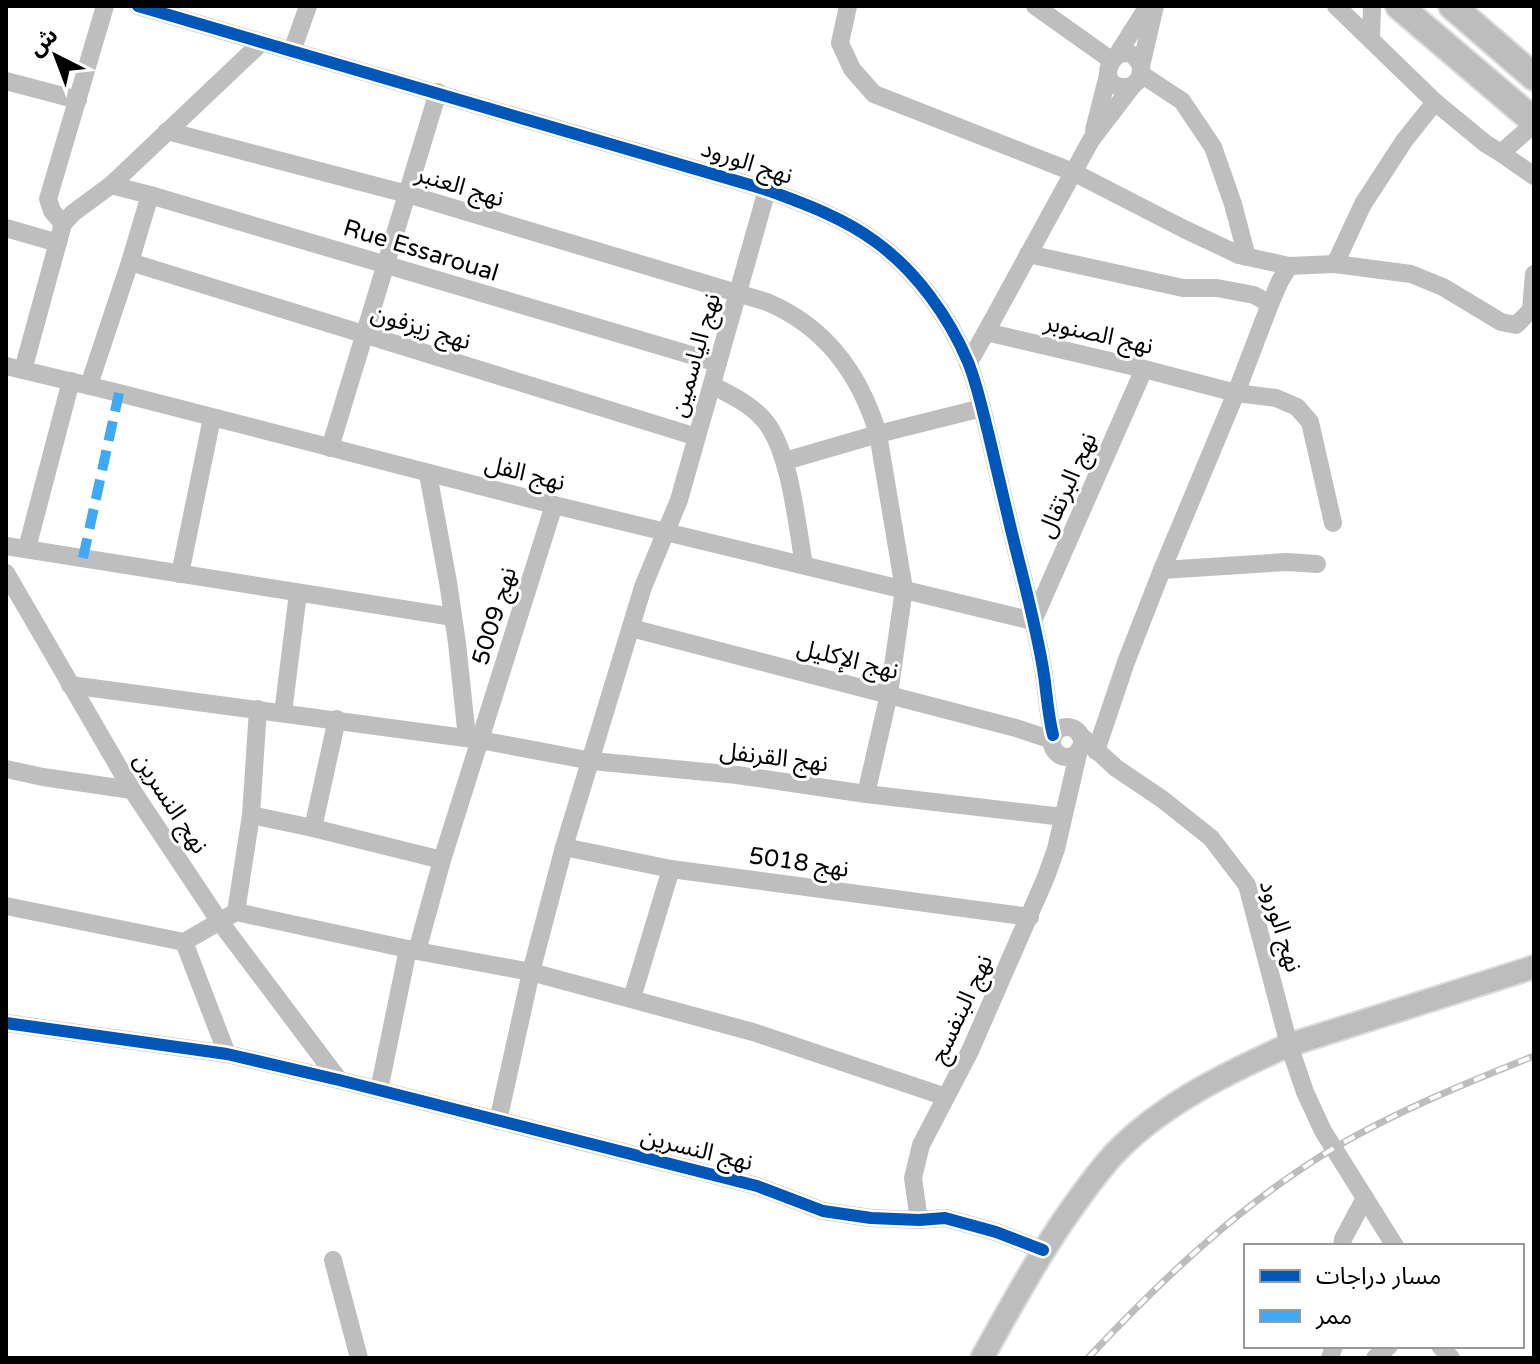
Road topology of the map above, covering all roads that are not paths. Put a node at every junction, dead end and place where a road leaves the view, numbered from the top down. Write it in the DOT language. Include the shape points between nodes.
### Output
graph roads {
  1 [pos="105,6"];
  2 [pos="138,6"];
  3 [pos="308,6"];
  4 [pos="848,6"];
  5 [pos="1035,6"];
  6 [pos="1148,6"];
  7 [pos="1155,6"];
  8 [pos="1336,6"];
  9 [pos="1372,6"];
  10 [pos="1399,6"];
  11 [pos="1452,6"];
  12 [pos="1371,40"];
  13 [pos="262,42"];
  14 [pos="292,51"];
  15 [pos="1112,63"];
  16 [pos="1138,75"];
  17 [pos="1534,77"];
  18 [pos="6,81"];
  19 [pos="438,92"];
  20 [pos="78,100"];
  21 [pos="1435,102"];
  22 [pos="1534,122"];
  23 [pos="167,131"];
  24 [pos="1091,140"];
  25 [pos="1501,153"];
  26 [pos="1073,172"];
  27 [pos="1534,176"];
  28 [pos="111,185"];
  29 [pos="767,190"];
  30 [pos="407,194"];
  31 [pos="150,195"];
  32 [pos="6,228"];
  33 [pos="60,233"];
  34 [pos="1028,254"];
  35 [pos="1247,257"];
  36 [pos="130,262"];
  37 [pos="386,264"];
  38 [pos="1335,264"];
  39 [pos="1289,266"];
  40 [pos="1534,274"];
  41 [pos="738,293"];
  42 [pos="1270,304"];
  43 [pos="986,332"];
  44 [pos="364,334"];
  45 [pos="718,363"];
  46 [pos="968,364"];
  47 [pos="15,368"];
  48 [pos="1144,369"];
  49 [pos="80,383"];
  50 [pos="712,385"];
  51 [pos="1236,393"];
  52 [pos="982,408"];
  53 [pos="212,418"];
  54 [pos="878,434"];
  55 [pos="697,437"];
  56 [pos="330,448"];
  57 [pos="785,461"];
  58 [pos="428,474"];
  59 [pos="554,505"];
  60 [pos="1333,523"];
  61 [pos="666,533"];
  62 [pos="6,546"];
  63 [pos="27,548"];
  64 [pos="1317,564"];
  65 [pos="804,565"];
  66 [pos="1162,570"];
  67 [pos="6,573"];
  68 [pos="180,574"];
  69 [pos="904,589"];
  70 [pos="298,593"];
  71 [pos="453,617"];
  72 [pos="1033,621"];
  73 [pos="631,628"];
  74 [pos="70,685"];
  75 [pos="889,694"];
  76 [pos="258,709"];
  77 [pos="283,713"];
  78 [pos="337,719"];
  79 [pos="474,739"];
  80 [pos="1070,745"];
  81 [pos="592,761"];
  82 [pos="6,769"];
  83 [pos="132,790"];
  84 [pos="866,794"];
  85 [pos="251,815"];
  86 [pos="1063,817"];
  87 [pos="313,828"];
  88 [pos="564,847"];
  89 [pos="442,860"];
  90 [pos="671,869"];
  91 [pos="6,906"];
  92 [pos="236,912"];
  93 [pos="1030,917"];
  94 [pos="220,922"];
  95 [pos="184,942"];
  96 [pos="412,950"];
  97 [pos="1534,967"];
  98 [pos="531,972"];
  99 [pos="632,998"];
  100 [pos="6,1023"];
  101 [pos="1289,1045"];
  102 [pos="227,1054"];
  103 [pos="339,1080"];
  104 [pos="379,1090"];
  105 [pos="946,1097"];
  106 [pos="498,1121"];
  107 [pos="1365,1198"];
  108 [pos="919,1220"];
  109 [pos="1342,1244"];
  110 [pos="1394,1244"];
  111 [pos="1043,1250"];
  112 [pos="333,1260"];
  113 [pos="359,1358"];
  114 [pos="982,1358"];
  1 -- 20 [label="street"];
  2 -- 13 [label="street, نهج الورود"];
  3 -- 14 [label="street"];
  4 -- 26 [label="street" via="840,43 852,69 874,94"];
  5 -- 15 [label="street"];
  6 -- 15 [label="street"];
  7 -- 16 [label="street"];
  8 -- 12 [label="street"];
  9 -- 12 [label="street"];
  10 -- 22 [label="highway"];
  11 -- 17 [label="highway"];
  12 -- 21 [label="street"];
  13 -- 14 [label="street, نهج الورود"];
  13 -- 23 [label="street"];
  14 -- 19 [label="street, نهج الورود"];
  15 -- 16 [label="street" via="1125,53 1132,55 1138,59"];
  15 -- 16 [label="street" via="1112,81 1118,86 1125,87"];
  15 -- 24 [label="street"];
  16 -- 24 [label="street"];
  16 -- 35 [label="street" via="1182,101 1213,147"];
  18 -- 20 [label="street"];
  19 -- 29 [label="street, نهج الورود"];
  19 -- 30 [label="street"];
  20 -- 33 [label="street" via="48,199"];
  21 -- 25 [label="street"];
  21 -- 38 [label="street" via="1363,204"];
  22 -- 25 [label="street"];
  23 -- 28 [label="street"];
  23 -- 30 [label="street, نهج العنبر"];
  24 -- 26 [label="street"];
  25 -- 27 [label="street"];
  26 -- 34 [label="street"];
  26 -- 35 [label="street"];
  28 -- 31 [label="street, Rue Essaroual"];
  28 -- 33 [label="street" via="73,213"];
  29 -- 41 [label="street, نهج الياسمين"];
  29 -- 46 [label="street, نهج الورود" via="827,213 877,242 913,277 947,322"];
  30 -- 37 [label="street"];
  30 -- 41 [label="street, نهج العنبر"];
  31 -- 36 [label="street"];
  31 -- 37 [label="street, Rue Essaroual"];
  32 -- 33 [label="street"];
  33 -- 47 [label="street"];
  34 -- 42 [label="street" via="1183,288 1254,295"];
  34 -- 43 [label="street"];
  35 -- 39 [label="street"];
  36 -- 44 [label="street, نهج زيزفون"];
  36 -- 49 [label="street"];
  37 -- 44 [label="street"];
  37 -- 45 [label="street, Rue Essaroual"];
  38 -- 39 [label="street"];
  38 -- 40 [label="street" via="1411,274 1516,325 1531,310"];
  39 -- 42 [label="street, نهج البنفسج"];
  41 -- 45 [label="street, نهج الياسمين"];
  41 -- 54 [label="street, نهج العنبر" via="787,310 820,335 861,389"];
  42 -- 51 [label="street, نهج البنفسج"];
  43 -- 46 [label="street"];
  43 -- 48 [label="street, نهج الصنوبر"];
  44 -- 55 [label="street, نهج زيزفون"];
  44 -- 56 [label="street"];
  45 -- 50 [label="street, نهج الياسمين"];
  46 -- 52 [label="street, نهج الورود"];
  47 -- 49 [label="street, نهج الفل"];
  48 -- 51 [label="street, نهج الصنوبر"];
  48 -- 72 [label="street, نهج البرتقال"];
  49 -- 53 [label="street, نهج الفل"];
  49 -- 63 [label="street"];
  50 -- 55 [label="street, نهج الياسمين"];
  50 -- 57 [label="street" via="766,421"];
  51 -- 60 [label="street, نهج الصنوبر" via="1276,398 1297,407 1310,422"];
  51 -- 66 [label="street, نهج البنفسج"];
  52 -- 54 [label="street"];
  52 -- 72 [label="street, نهج الورود"];
  53 -- 56 [label="street, نهج الفل"];
  53 -- 68 [label="street"];
  54 -- 57 [label="street"];
  54 -- 69 [label="street, نهج العنبر"];
  55 -- 61 [label="street, نهج الياسمين"];
  56 -- 58 [label="street, نهج الفل"];
  57 -- 65 [label="street"];
  58 -- 59 [label="street, نهج الفل"];
  58 -- 71 [label="street"];
  59 -- 61 [label="street, نهج الفل"];
  59 -- 79 [label="street, نهج 5009"];
  61 -- 65 [label="street, نهج الفل"];
  61 -- 73 [label="street, نهج الياسمين"];
  62 -- 63 [label="street"];
  63 -- 68 [label="street"];
  64 -- 66 [label="street"];
  65 -- 69 [label="street, نهج الفل"];
  66 -- 80 [label="street, نهج البنفسج" via="1126,662"];
  67 -- 74 [label="street, نهج النسرين"];
  68 -- 70 [label="street"];
  69 -- 72 [label="street, نهج الفل"];
  69 -- 75 [label="street, نهج العنبر"];
  70 -- 71 [label="street"];
  70 -- 77 [label="street"];
  71 -- 79 [label="street"];
  72 -- 80 [label="street, نهج الورود" via="1045,678"];
  73 -- 75 [label="street, نهج الإكليل"];
  73 -- 81 [label="street, نهج الياسمين"];
  74 -- 76 [label="street, نهج القرنفل"];
  74 -- 83 [label="street, نهج النسرين"];
  75 -- 80 [label="street, نهج الإكليل"];
  75 -- 84 [label="street, نهج العنبر"];
  76 -- 77 [label="street, نهج القرنفل"];
  76 -- 85 [label="street"];
  77 -- 78 [label="street, نهج القرنفل"];
  78 -- 79 [label="street, نهج القرنفل"];
  78 -- 87 [label="street"];
  79 -- 81 [label="street, نهج القرنفل"];
  79 -- 89 [label="street, نهج 5009"];
  80 -- 86 [label="street, نهج البنفسج"];
  80 -- 101 [label="street, نهج الورود" via="1162,799 1211,838 1247,885"];
  81 -- 84 [label="street, نهج القرنفل"];
  81 -- 88 [label="street, نهج الياسمين"];
  82 -- 83 [label="street"];
  83 -- 94 [label="street, نهج النسرين"];
  84 -- 86 [label="street, نهج القرنفل"];
  85 -- 87 [label="street"];
  85 -- 92 [label="street"];
  86 -- 93 [label="street, نهج البنفسج"];
  87 -- 89 [label="street"];
  88 -- 90 [label="street, نهج 5018"];
  88 -- 98 [label="street, نهج الياسمين"];
  89 -- 96 [label="street, نهج 5009"];
  90 -- 93 [label="street, نهج 5018"];
  90 -- 99 [label="street"];
  91 -- 95 [label="street"];
  92 -- 94 [label="street"];
  92 -- 96 [label="street"];
  93 -- 105 [label="street, نهج البنفسج"];
  94 -- 95 [label="street"];
  94 -- 103 [label="street, نهج النسرين"];
  95 -- 102 [label="street"];
  96 -- 98 [label="street"];
  96 -- 104 [label="street, نهج 5009"];
  97 -- 101 [label="main road"];
  98 -- 99 [label="street"];
  98 -- 106 [label="street, نهج الياسمين"];
  99 -- 105 [label="street"];
  100 -- 102 [label="street"];
  101 -- 107 [label="street, نهج الورود" via="1323,1131"];
  101 -- 111 [label="main road" via="1194,1092 1119,1148"];
  102 -- 103 [label="street"];
  103 -- 104 [label="street, نهج النسرين"];
  104 -- 106 [label="street, نهج النسرين"];
  105 -- 108 [label="street, نهج البنفسج" via="921,1145 913,1178"];
  106 -- 108 [label="street, نهج النسرين" via="757,1186 823,1211"];
  107 -- 109 [label="street"];
  107 -- 110 [label="street, نهج الورود"];
  108 -- 111 [label="street, نهج النسرين" via="945,1218"];
  111 -- 114 [label="main road"];
  112 -- 113 [label="street"];
}
